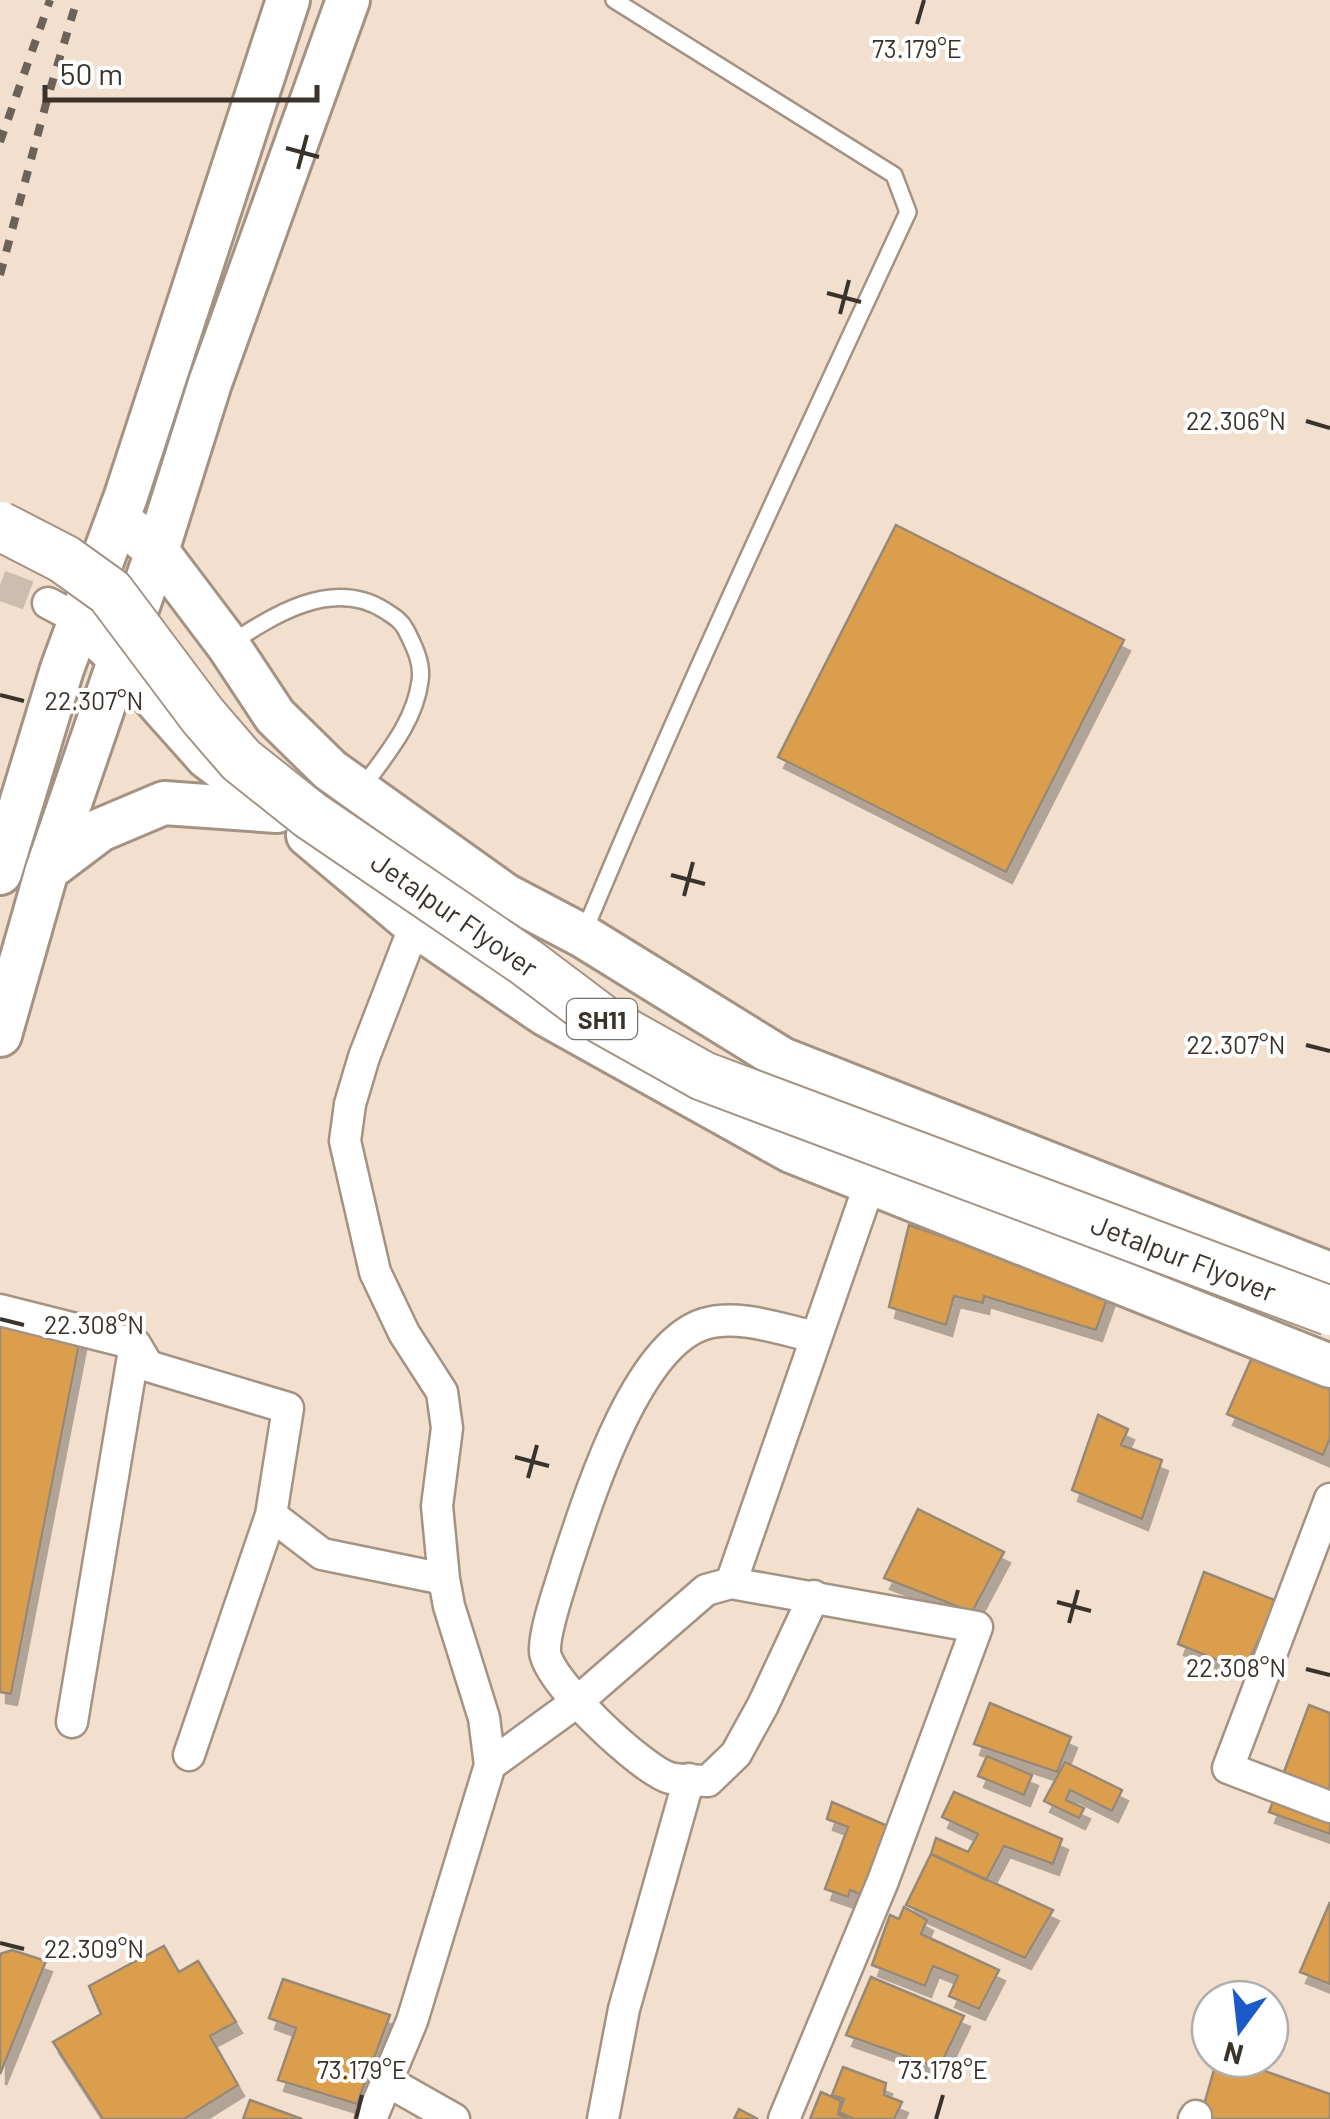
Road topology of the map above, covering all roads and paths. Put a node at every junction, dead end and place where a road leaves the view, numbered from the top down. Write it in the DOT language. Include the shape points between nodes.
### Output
graph roads {
  1 [pos="288,0"];
  2 [pos="348,0"];
  3 [pos="614,0"];
  4 [pos="118,519"];
  5 [pos="0,526"];
  6 [pos="158,551"];
  7 [pos="64,612"];
  8 [pos="228,645"];
  9 [pos="118,658"];
  10 [pos="360,792"];
  11 [pos="277,811"];
  12 [pos="47,870"];
  13 [pos="0,873"];
  14 [pos="414,925"];
  15 [pos="583,936"];
  16 [pos="0,1034"];
  17 [pos="870,1183"];
  18 [pos="1330,1274"];
  19 [pos="0,1310"];
  20 [pos="1330,1312"];
  21 [pos="816,1337"];
  22 [pos="135,1344"];
  23 [pos="1330,1366"];
  24 [pos="1330,1499"];
  25 [pos="270,1515"];
  26 [pos="444,1579"];
  27 [pos="731,1582"];
  28 [pos="814,1596"];
  29 [pos="578,1701"];
  30 [pos="72,1722"];
  31 [pos="189,1755"];
  32 [pos="490,1765"];
  33 [pos="689,1779"];
  34 [pos="1330,1807"];
  35 [pos="387,2081"];
  36 [pos="604,2107"];
  37 [pos="371,2119"];
  38 [pos="454,2119"];
  39 [pos="580,2119"];
  40 [pos="784,2119"];
  1 -- 4 [label="street"];
  2 -- 6 [label="street" via="210,383"];
  3 -- 15 [label="lane" via="894,175 908,212 734,585"];
  4 -- 6 [label="street"];
  4 -- 7 [label="street"];
  5 -- 20 [label="main road, Jetalpur Flyover / SH11, bridge" via="64,558 110,592 241,760 603,1020 703,1076"];
  6 -- 8 [label="street"];
  6 -- 9 [label="street"];
  7 -- 9 [label="street"];
  7 -- 13 [label="street" via="62,669"];
  8 -- 10 [label="street" via="275,716"];
  8 -- 10 [label="lane" via="306,602 347,598 402,622 421,678 401,732"];
  9 -- 11 [label="street" via="207,756"];
  9 -- 12 [label="street"];
  10 -- 15 [label="street" via="504,895"];
  11 -- 12 [label="street" via="164,802 100,830"];
  11 -- 14 [label="street"];
  12 -- 16 [label="street"];
  14 -- 17 [label="street" via="545,1014 790,1151"];
  14 -- 26 [label="street" via="364,1057 345,1141 375,1272 442,1392 447,1428 437,1506"];
  15 -- 18 [label="street" via="782,1059"];
  17 -- 21 [label="street"];
  17 -- 23 [label="street"];
  19 -- 22 [label="street"];
  21 -- 27 [label="street"];
  21 -- 29 [label="street" via="734,1320 702,1324 672,1346 636,1390 597,1470 544,1651 550,1670"];
  22 -- 25 [label="street" via="148,1366 288,1408"];
  22 -- 30 [label="street"];
  24 -- 34 [label="street" via="1228,1768"];
  25 -- 26 [label="street" via="322,1554"];
  25 -- 31 [label="street"];
  26 -- 32 [label="street" via="484,1718"];
  27 -- 28 [label="street"];
  27 -- 29 [label="street" via="706,1590"];
  28 -- 33 [label="street" via="736,1754 708,1780"];
  28 -- 40 [label="street" via="977,1627 884,1881"];
  29 -- 32 [label="street"];
  29 -- 33 [label="street" via="626,1751 669,1778"];
  32 -- 35 [label="street" via="412,2021"];
  33 -- 36 [label="street" via="624,2009"];
  35 -- 37 [label="street"];
  35 -- 38 [label="street"];
  36 -- 39 [label="street"];
}
